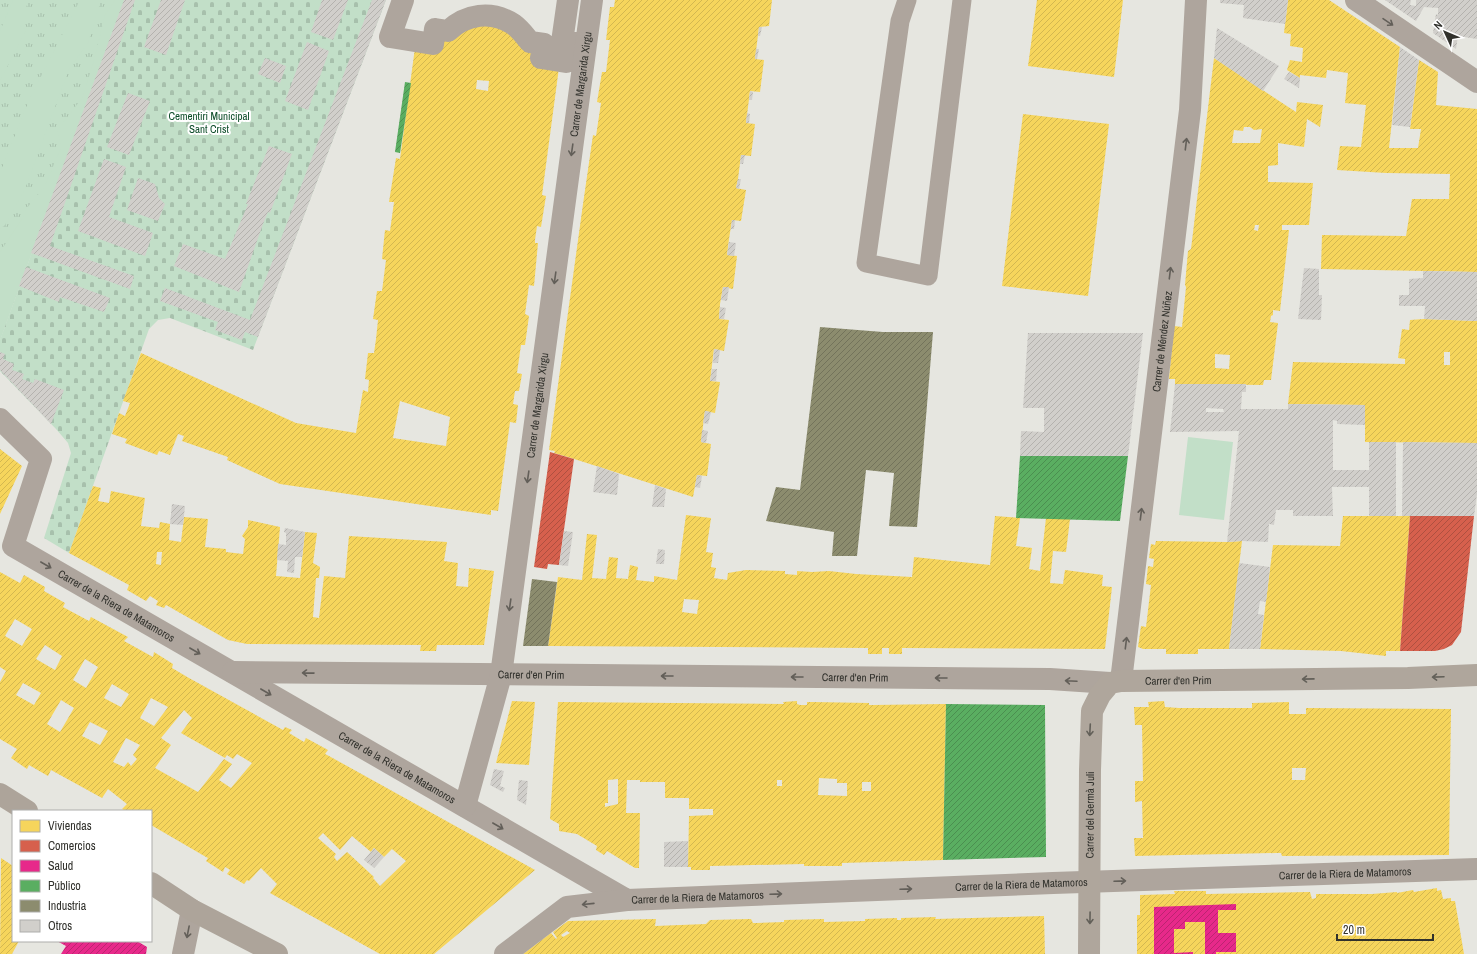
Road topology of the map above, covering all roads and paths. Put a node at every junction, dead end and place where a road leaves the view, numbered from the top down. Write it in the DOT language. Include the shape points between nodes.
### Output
graph roads {
  1 [pos="403,0"];
  2 [pos="568,0"];
  3 [pos="592,0"];
  4 [pos="907,0"];
  5 [pos="962,0"];
  6 [pos="1196,0"];
  7 [pos="1356,0"];
  8 [pos="1477,82"];
  9 [pos="0,419"];
  10 [pos="232,672"];
  11 [pos="500,675"];
  12 [pos="1477,675"];
  13 [pos="1115,682"];
  14 [pos="325,697"];
  15 [pos="0,794"];
  16 [pos="465,806"];
  17 [pos="25,810"];
  18 [pos="1477,869"];
  19 [pos="1090,882"];
  20 [pos="152,884"];
  21 [pos="627,900"];
  22 [pos="192,910"];
  23 [pos="272,953"];
  24 [pos="184,954"];
  25 [pos="505,954"];
  26 [pos="1090,954"];
  1 -- 2 [label="street" via="390,37 433,44 435,29 448,31 456,23 474,16 496,16 512,24 530,42 544,44 541,58 566,62 574,61 576,43 562,42"];
  3 -- 11 [label="street, Carrer de Margarida Xirgu, one-way"];
  4 -- 5 [label="lane" via="900,21 866,263 928,276"];
  13 -- 6 [label="street, Carrer de Méndez Núñez, one-way" via="1190,110"];
  7 -- 8 [label="street, one-way"];
  9 -- 10 [label="street, Carrer de la Riera de Matamoros, one-way" via="41,459 13,546"];
  11 -- 10 [label="street, Carrer d'en Prim, one-way"];
  10 -- 16 [label="street, Carrer de la Riera de Matamoros, one-way"];
  13 -- 11 [label="street, Carrer d'en Prim, one-way" via="1050,679"];
  11 -- 16 [label="street, Carrer de Margarida Xirgu"];
  12 -- 13 [label="main road, Carrer d'en Prim, one-way"];
  13 -- 19 [label="main road, Carrer del Germà Juli, one-way" via="1100,695 1092,711"];
  14 -- 14 [label="street" via="326,711 447,780 461,775 481,698 473,686 331,685"];
  15 -- 17 [label="street"];
  16 -- 21 [label="street, Carrer de la Riera de Matamoros, one-way"];
  19 -- 18 [label="street, Carrer de la Riera de Matamoros, one-way"];
  21 -- 19 [label="street, Carrer de la Riera de Matamoros, one-way"];
  19 -- 26 [label="main road, Carrer del Germà Juli, one-way"];
  20 -- 22 [label="street"];
  21 -- 25 [label="street, one-way" via="567,907"];
  22 -- 23 [label="street"];
  22 -- 24 [label="street, one-way"];
}
